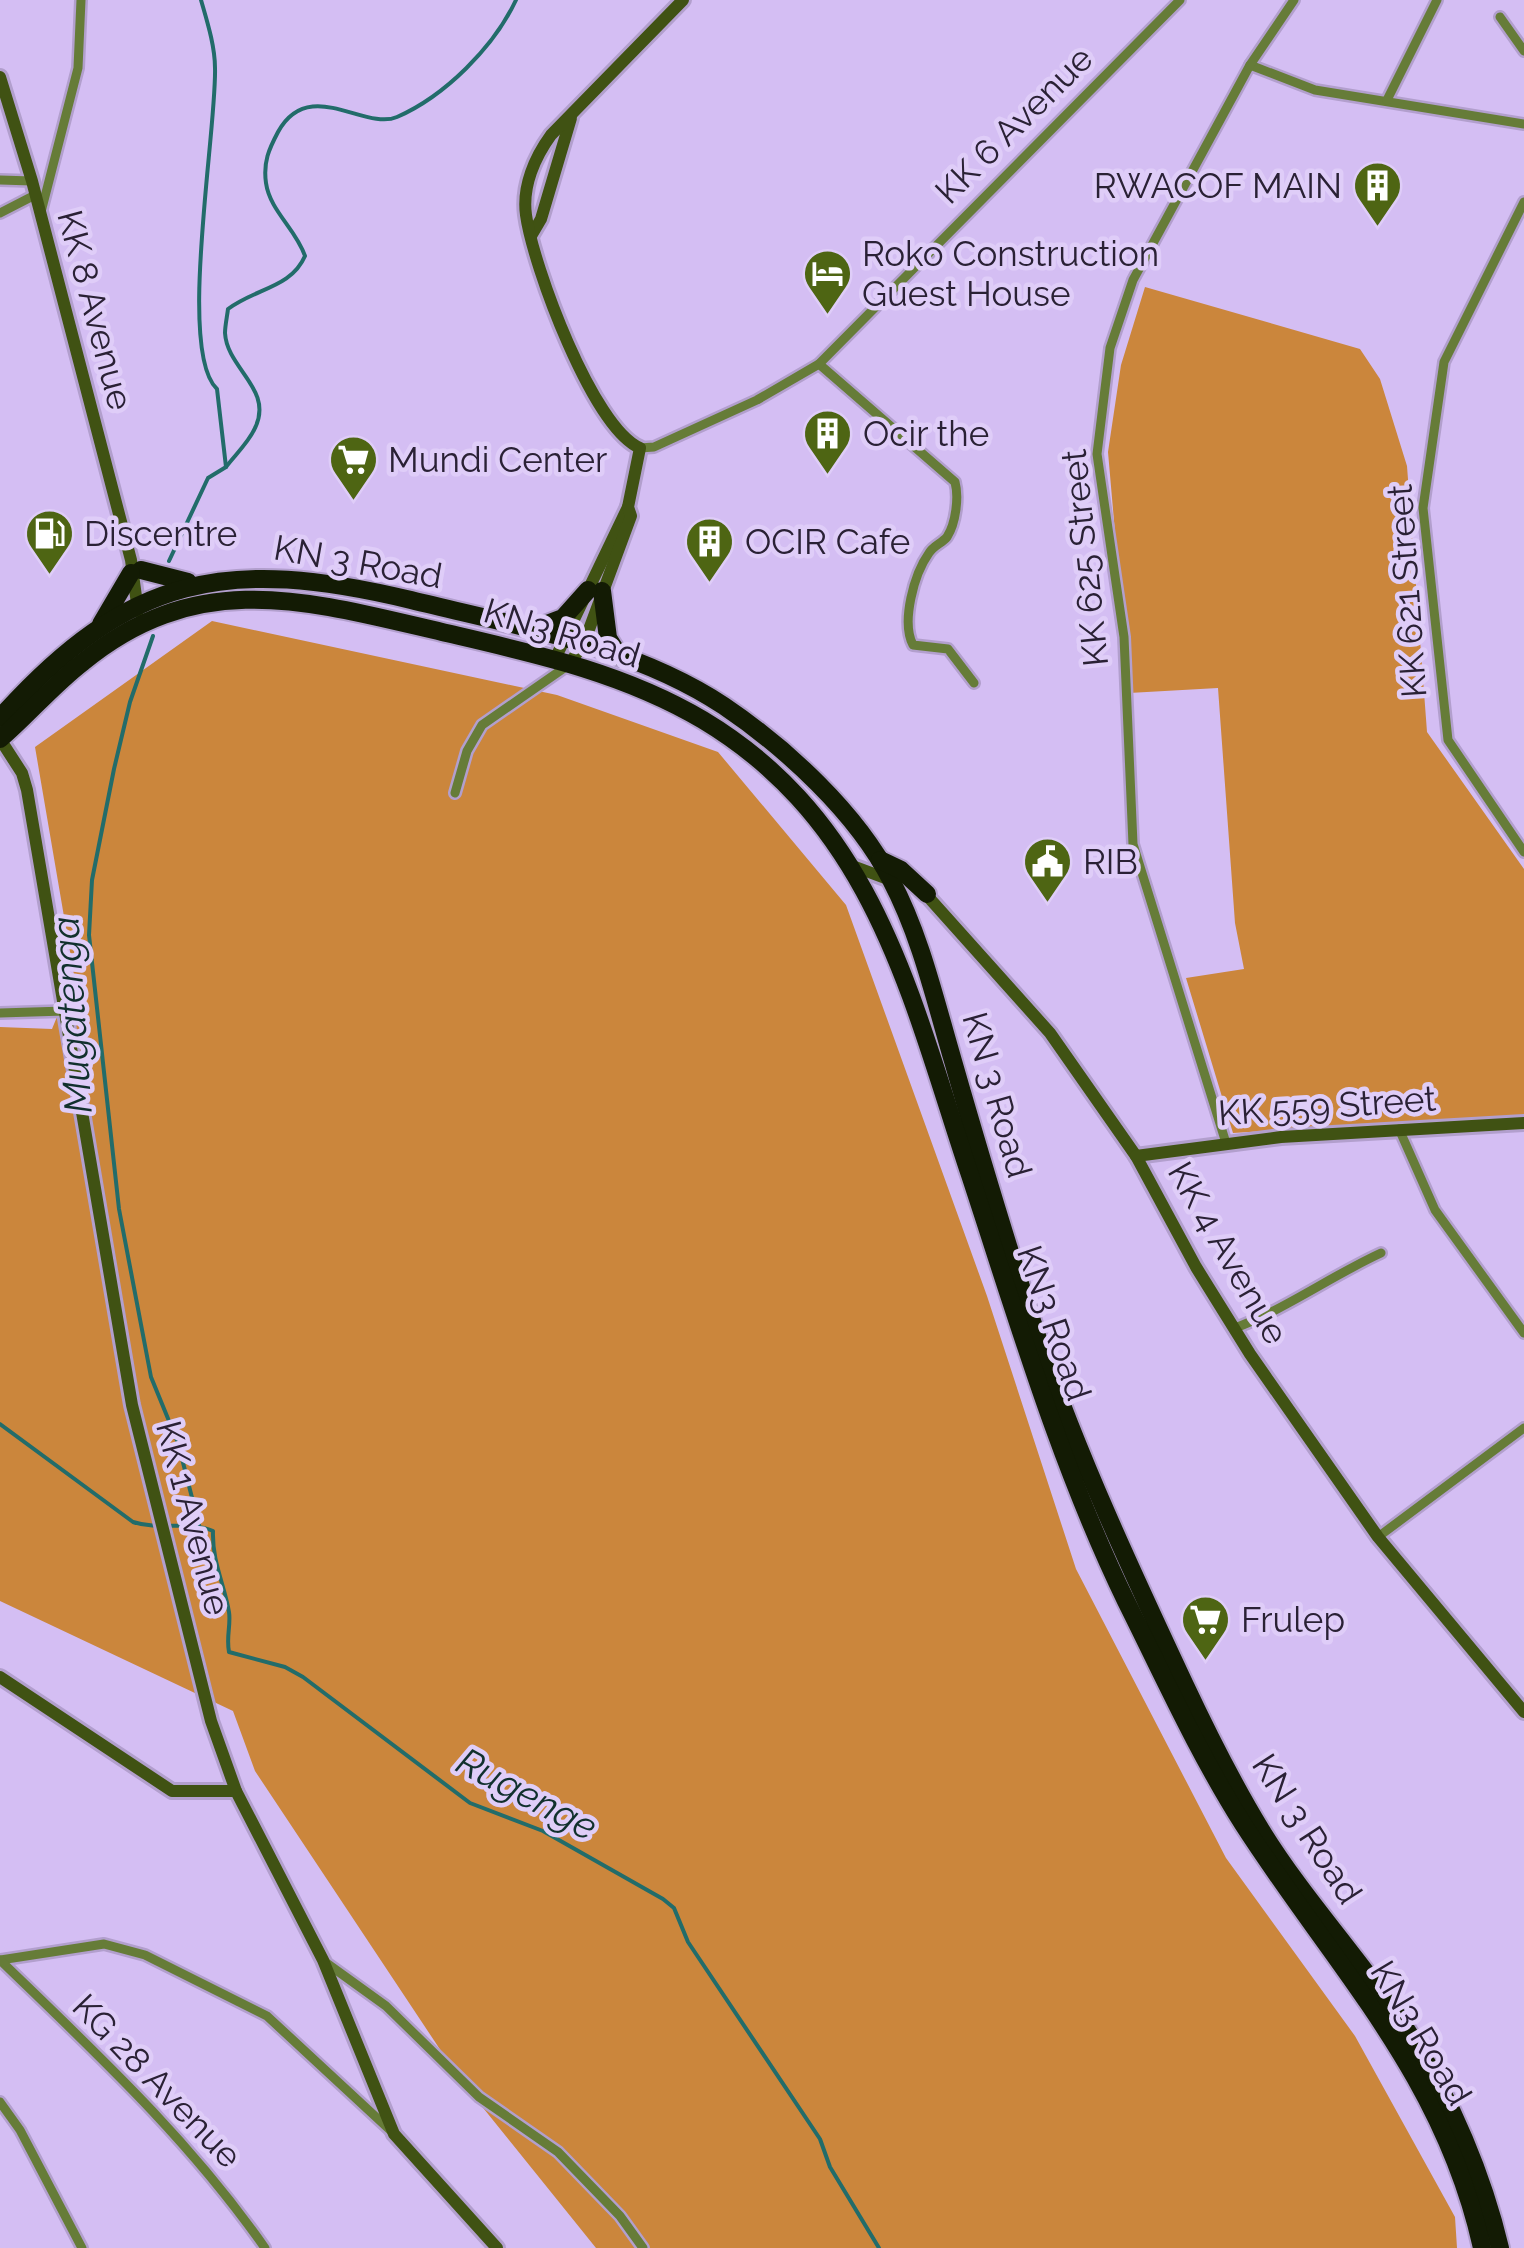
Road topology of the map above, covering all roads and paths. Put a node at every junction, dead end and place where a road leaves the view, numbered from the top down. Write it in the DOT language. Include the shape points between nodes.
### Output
graph roads {
  1 [pos="80,0"];
  2 [pos="682,0"];
  3 [pos="1180,0"];
  4 [pos="1294,0"];
  5 [pos="1437,0"];
  6 [pos="1500,17"];
  7 [pos="1524,50"];
  8 [pos="1250,65"];
  9 [pos="0,76"];
  10 [pos="1387,100"];
  11 [pos="573,111"];
  12 [pos="1524,124"];
  13 [pos="0,180"];
  14 [pos="34,188"];
  15 [pos="1524,202"];
  16 [pos="0,213"];
  17 [pos="39,219"];
  18 [pos="532,236"];
  19 [pos="819,364"];
  20 [pos="640,448"];
  21 [pos="134,568"];
  22 [pos="204,580"];
  23 [pos="595,590"];
  24 [pos="150,610"];
  25 [pos="400,622"];
  26 [pos="100,625"];
  27 [pos="530,630"];
  28 [pos="576,640"];
  29 [pos="620,657"];
  30 [pos="562,661"];
  31 [pos="974,684"];
  32 [pos="536,686"];
  33 [pos="0,718"];
  34 [pos="0,739"];
  35 [pos="454,792"];
  36 [pos="1524,852"];
  37 [pos="880,860"];
  38 [pos="850,865"];
  39 [pos="892,881"];
  40 [pos="923,891"];
  41 [pos="904,907"];
  42 [pos="66,1011"];
  43 [pos="0,1013"];
  44 [pos="1524,1123"];
  45 [pos="1398,1129"];
  46 [pos="1226,1143"];
  47 [pos="1136,1156"];
  48 [pos="1382,1253"];
  49 [pos="1235,1328"];
  50 [pos="1524,1333"];
  51 [pos="1524,1428"];
  52 [pos="1378,1536"];
  53 [pos="0,1677"];
  54 [pos="1187,1706"];
  55 [pos="1524,1712"];
  56 [pos="236,1791"];
  57 [pos="0,1960"];
  58 [pos="323,1960"];
  59 [pos="0,2102"];
  60 [pos="394,2134"];
  61 [pos="82,2248"];
  62 [pos="265,2248"];
  63 [pos="497,2248"];
  64 [pos="643,2248"];
  65 [pos="1482,2248"];
  66 [pos="1500,2248"];
  1 -- 17 [label="street" via="78,68"];
  2 -- 11 [label="main road"];
  3 -- 19 [label="street, KK 6 Avenue"];
  4 -- 8 [label="street, KK 625 Street"];
  5 -- 10 [label="street"];
  6 -- 7 [label="street"];
  8 -- 10 [label="street" via="1316,90"];
  8 -- 46 [label="street, KK 625 Street" via="1133,280 1110,348 1097,454 1124,638 1133,844"];
  9 -- 14 [label="main road, KK 8 Avenue"];
  10 -- 12 [label="street"];
  11 -- 18 [label="main road"];
  11 -- 18 [label="main road" via="530,174 526,213"];
  13 -- 14 [label="street"];
  14 -- 16 [label="street"];
  14 -- 17 [label="main road, KK 8 Avenue"];
  15 -- 36 [label="street, KK 621 Street" via="1444,362 1423,508 1448,740"];
  17 -- 21 [label="main road, KK 8 Avenue"];
  18 -- 20 [label="main road" via="550,302 584,378 622,435"];
  19 -- 20 [label="street, KK 6 Avenue" via="757,400"];
  19 -- 31 [label="street" via="954,482 958,496 947,536 917,575 907,634 913,645 948,649"];
  20 -- 23 [label="main road" via="631,516"];
  21 -- 22 [label="highway" via="182,582"];
  21 -- 24 [label="main road, KK 8 Avenue"];
  21 -- 26 [label="highway"];
  22 -- 24 [label="highway, KN 3 Road"];
  22 -- 27 [label="highway, KN 3 Road" via="274,576"];
  23 -- 27 [label="highway" via="554,624"];
  23 -- 28 [label="main road"];
  23 -- 29 [label="highway"];
  24 -- 25 [label="highway, KN 3 Road" via="272,598"];
  24 -- 26 [label="highway, KN 3 Road"];
  24 -- 34 [label="highway, KN 3 Road" via="84,660"];
  25 -- 30 [label="highway, KN3 Road"];
  26 -- 33 [label="highway, KN 3 Road"];
  27 -- 28 [label="highway, KN 3 Road"];
  28 -- 29 [label="highway, KN 3 Road"];
  28 -- 30 [label="main road"];
  29 -- 37 [label="highway, KN 3 Road" via="731,712 801,771"];
  30 -- 32 [label="street"];
  30 -- 32 [label="street"];
  30 -- 38 [label="highway, KN3 Road" via="708,723 775,778"];
  32 -- 35 [label="street" via="482,725"];
  34 -- 42 [label="main road, KK 1 Avenue" via="28,790"];
  37 -- 39 [label="highway, KN 3 Road"];
  37 -- 40 [label="highway"];
  38 -- 39 [label="main road"];
  38 -- 54 [label="highway, KN3 Road" via="900,962 1022,1338 1077,1484 1116,1580"];
  39 -- 40 [label="main road"];
  39 -- 41 [label="highway, KN 3 Road"];
  40 -- 41 [label="highway"];
  40 -- 47 [label="main road, KK 4 Avenue" via="1050,1033"];
  41 -- 54 [label="highway, KN 3 Road" via="1041,1348"];
  42 -- 43 [label="street"];
  42 -- 56 [label="main road, KK 1 Avenue" via="132,1405 211,1721"];
  44 -- 45 [label="main road, KK 559 Street"];
  45 -- 46 [label="main road, KK 559 Street"];
  45 -- 50 [label="street" via="1436,1210"];
  46 -- 47 [label="main road, KK 559 Street"];
  47 -- 49 [label="main road, KK 4 Avenue"];
  48 -- 49 [label="street"];
  49 -- 52 [label="main road, KK 4 Avenue"];
  51 -- 52 [label="street"];
  52 -- 55 [label="main road, KK 4 Avenue"];
  53 -- 56 [label="main road" via="172,1790"];
  54 -- 65 [label="highway, KN3 Road" via="1242,1822 1412,2066 1464,2182"];
  54 -- 66 [label="highway, KN 3 Road" via="1262,1831 1428,2066 1454,2117"];
  56 -- 58 [label="main road, KK 1 Avenue"];
  57 -- 60 [label="street" via="104,1944 144,1955 267,2016"];
  57 -- 62 [label="street, KG 28 Avenue" via="164,2119"];
  58 -- 60 [label="main road, KK 1 Avenue"];
  58 -- 64 [label="street" via="386,2006 478,2097 558,2152"];
  59 -- 61 [label="street"];
  60 -- 63 [label="main road, KK 1 Avenue"];
}
